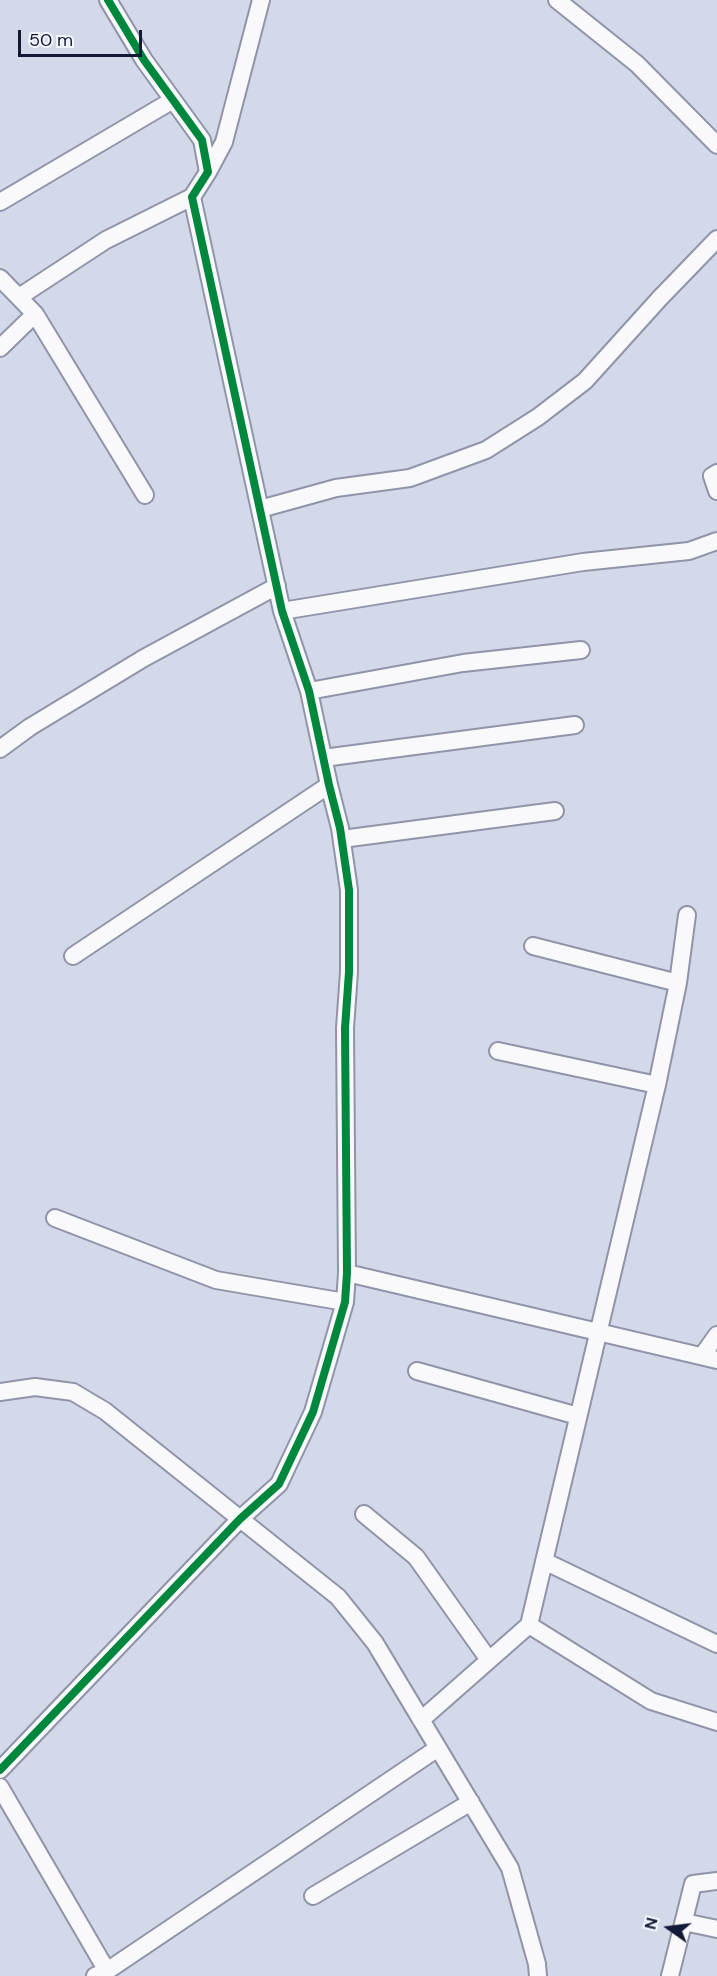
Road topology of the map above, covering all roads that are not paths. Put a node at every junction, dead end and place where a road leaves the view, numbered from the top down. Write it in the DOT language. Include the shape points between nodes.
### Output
graph roads {
  1 [pos="108,0"];
  2 [pos="261,0"];
  3 [pos="556,0"];
  4 [pos="173,100"];
  5 [pos="717,145"];
  6 [pos="208,172"];
  7 [pos="192,197"];
  8 [pos="0,202"];
  9 [pos="717,239"];
  10 [pos="0,278"];
  11 [pos="19,297"];
  12 [pos="36,314"];
  13 [pos="0,348"];
  14 [pos="717,472"];
  15 [pos="717,491"];
  16 [pos="145,495"];
  17 [pos="260,509"];
  18 [pos="717,541"];
  19 [pos="277,586"];
  20 [pos="282,611"];
  21 [pos="581,650"];
  22 [pos="309,691"];
  23 [pos="575,725"];
  24 [pos="0,749"];
  25 [pos="323,758"];
  26 [pos="328,785"];
  27 [pos="555,812"];
  28 [pos="342,839"];
  29 [pos="687,915"];
  30 [pos="532,946"];
  31 [pos="73,956"];
  32 [pos="678,983"];
  33 [pos="498,1051"];
  34 [pos="657,1085"];
  35 [pos="56,1218"];
  36 [pos="347,1273"];
  37 [pos="345,1302"];
  38 [pos="598,1331"];
  39 [pos="717,1335"];
  40 [pos="710,1358"];
  41 [pos="417,1371"];
  42 [pos="0,1392"];
  43 [pos="578,1416"];
  44 [pos="364,1514"];
  45 [pos="240,1519"];
  46 [pos="544,1561"];
  47 [pos="529,1625"];
  48 [pos="716,1641"];
  49 [pos="489,1660"];
  50 [pos="421,1720"];
  51 [pos="717,1722"];
  52 [pos="438,1748"];
  53 [pos="0,1770"];
  54 [pos="0,1787"];
  55 [pos="471,1802"];
  56 [pos="717,1881"];
  57 [pos="313,1896"];
  58 [pos="684,1922"];
  59 [pos="717,1929"];
  60 [pos="101,1974"];
  61 [pos="538,1976"];
  62 [pos="670,1976"];
  1 -- 4 [label="street"];
  2 -- 6 [label="street" via="224,142"];
  3 -- 5 [label="street" via="637,64"];
  4 -- 6 [label="street" via="202,140"];
  4 -- 8 [label="street"];
  6 -- 7 [label="street"];
  7 -- 11 [label="street" via="106,240"];
  7 -- 17 [label="street"];
  9 -- 17 [label="street" via="585,381 486,450 410,478 336,488"];
  10 -- 11 [label="street"];
  11 -- 12 [label="street"];
  12 -- 13 [label="street"];
  12 -- 16 [label="street"];
  14 -- 15 [label="street" via="712,476"];
  17 -- 19 [label="street"];
  18 -- 20 [label="street" via="689,551 571,564"];
  19 -- 20 [label="street"];
  19 -- 24 [label="street" via="144,658"];
  20 -- 22 [label="street"];
  21 -- 22 [label="street" via="463,663"];
  22 -- 25 [label="street"];
  23 -- 25 [label="street"];
  25 -- 26 [label="street"];
  26 -- 28 [label="street"];
  26 -- 31 [label="street"];
  27 -- 28 [label="street"];
  28 -- 36 [label="street" via="349,890 345,1028"];
  29 -- 32 [label="street"];
  30 -- 32 [label="street"];
  32 -- 34 [label="street"];
  33 -- 34 [label="street"];
  34 -- 38 [label="street"];
  35 -- 37 [label="street" via="216,1280"];
  36 -- 37 [label="street"];
  36 -- 38 [label="street"];
  37 -- 45 [label="street" via="313,1412 279,1484"];
  38 -- 40 [label="street"];
  38 -- 43 [label="street"];
  39 -- 40 [label="street"];
  41 -- 43 [label="street"];
  42 -- 45 [label="street" via="35,1387 73,1392 105,1411"];
  43 -- 46 [label="street"];
  44 -- 49 [label="street" via="416,1557"];
  45 -- 50 [label="street" via="338,1597 375,1643"];
  45 -- 53 [label="street"];
  46 -- 47 [label="street"];
  46 -- 48 [label="street"];
  47 -- 49 [label="street"];
  47 -- 51 [label="street" via="651,1701"];
  49 -- 50 [label="street"];
  50 -- 52 [label="street"];
  52 -- 55 [label="street"];
  52 -- 60 [label="street"];
  54 -- 60 [label="street"];
  55 -- 57 [label="street"];
  55 -- 61 [label="street" via="510,1868"];
  56 -- 58 [label="street" via="693,1884"];
  58 -- 59 [label="street"];
  58 -- 62 [label="street"];
}
